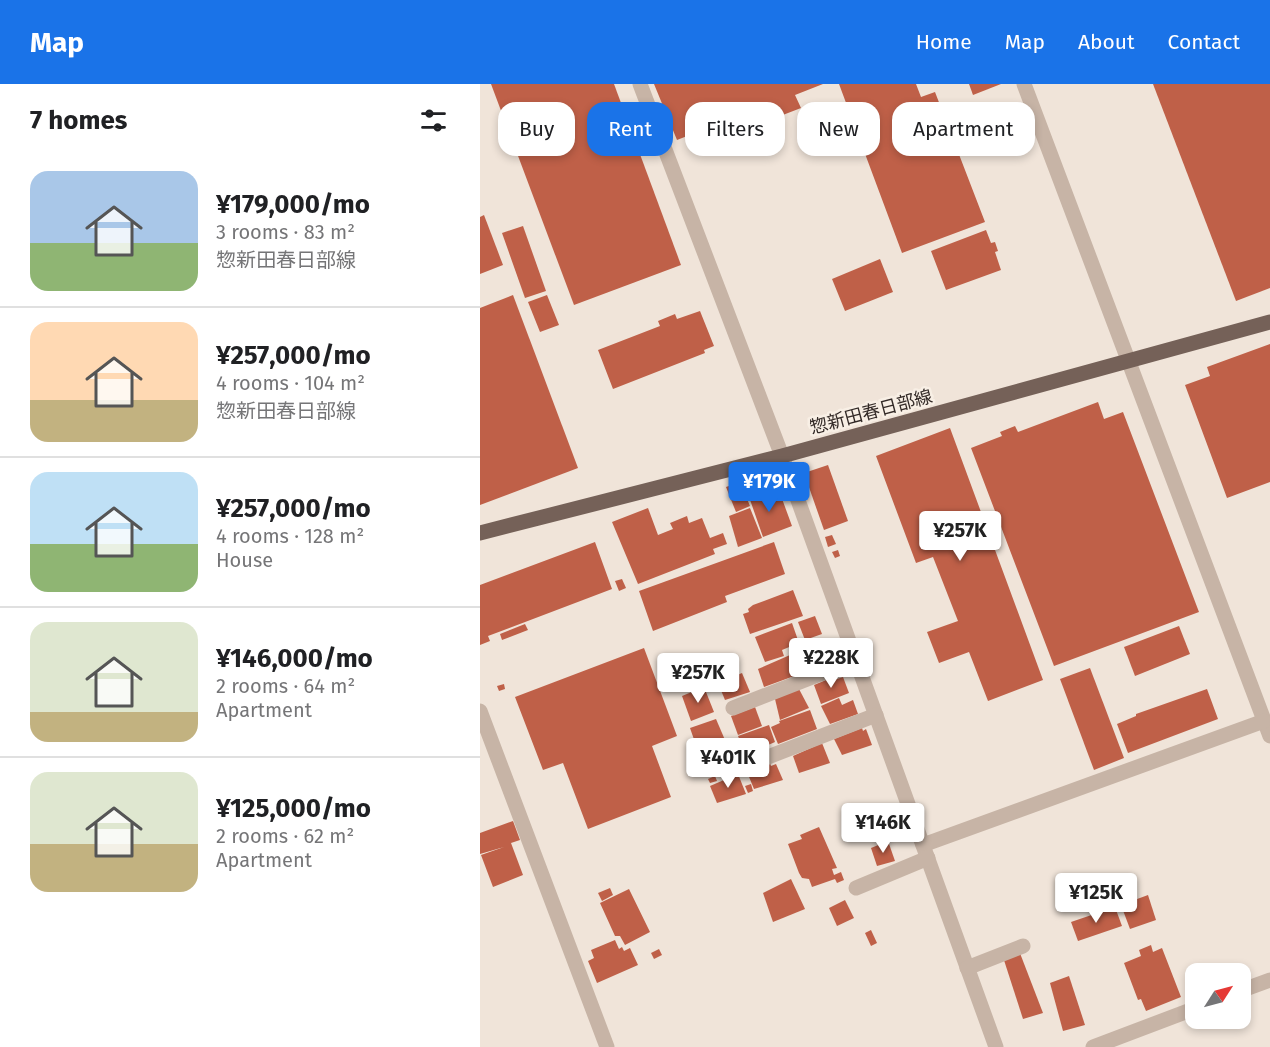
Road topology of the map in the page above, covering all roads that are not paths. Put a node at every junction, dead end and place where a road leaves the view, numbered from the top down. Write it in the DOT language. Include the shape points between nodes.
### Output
graph roads {
  1 [pos="640,84"];
  2 [pos="1024,84"];
  3 [pos="1270,322"];
  4 [pos="1128,362"];
  5 [pos="782,456"];
  6 [pos="480,533"];
  7 [pos="856,660"];
  8 [pos="733,708"];
  9 [pos="480,711"];
  10 [pos="876,715"];
  11 [pos="1264,721"];
  12 [pos="1270,736"];
  13 [pos="750,764"];
  14 [pos="925,851"];
  15 [pos="856,888"];
  16 [pos="1023,946"];
  17 [pos="968,968"];
  18 [pos="1270,980"];
  19 [pos="1251,987"];
  20 [pos="1185,1012"];
  21 [pos="607,1047"];
  22 [pos="996,1047"];
  23 [pos="1093,1047"];
  1 -- 5 [label="street"];
  2 -- 4 [label="street"];
  3 -- 4 [label="main road, 惣新田春日部線"];
  4 -- 5 [label="main road, 惣新田春日部線"];
  4 -- 11 [label="street"];
  5 -- 6 [label="main road, 惣新田春日部線"];
  5 -- 7 [label="street"];
  7 -- 8 [label="street"];
  7 -- 10 [label="street"];
  9 -- 21 [label="street"];
  10 -- 13 [label="street"];
  10 -- 14 [label="street"];
  11 -- 12 [label="street"];
  11 -- 14 [label="street"];
  14 -- 15 [label="street"];
  14 -- 17 [label="street"];
  16 -- 17 [label="street"];
  17 -- 22 [label="street"];
  18 -- 19 [label="street"];
  20 -- 23 [label="street"];
}
